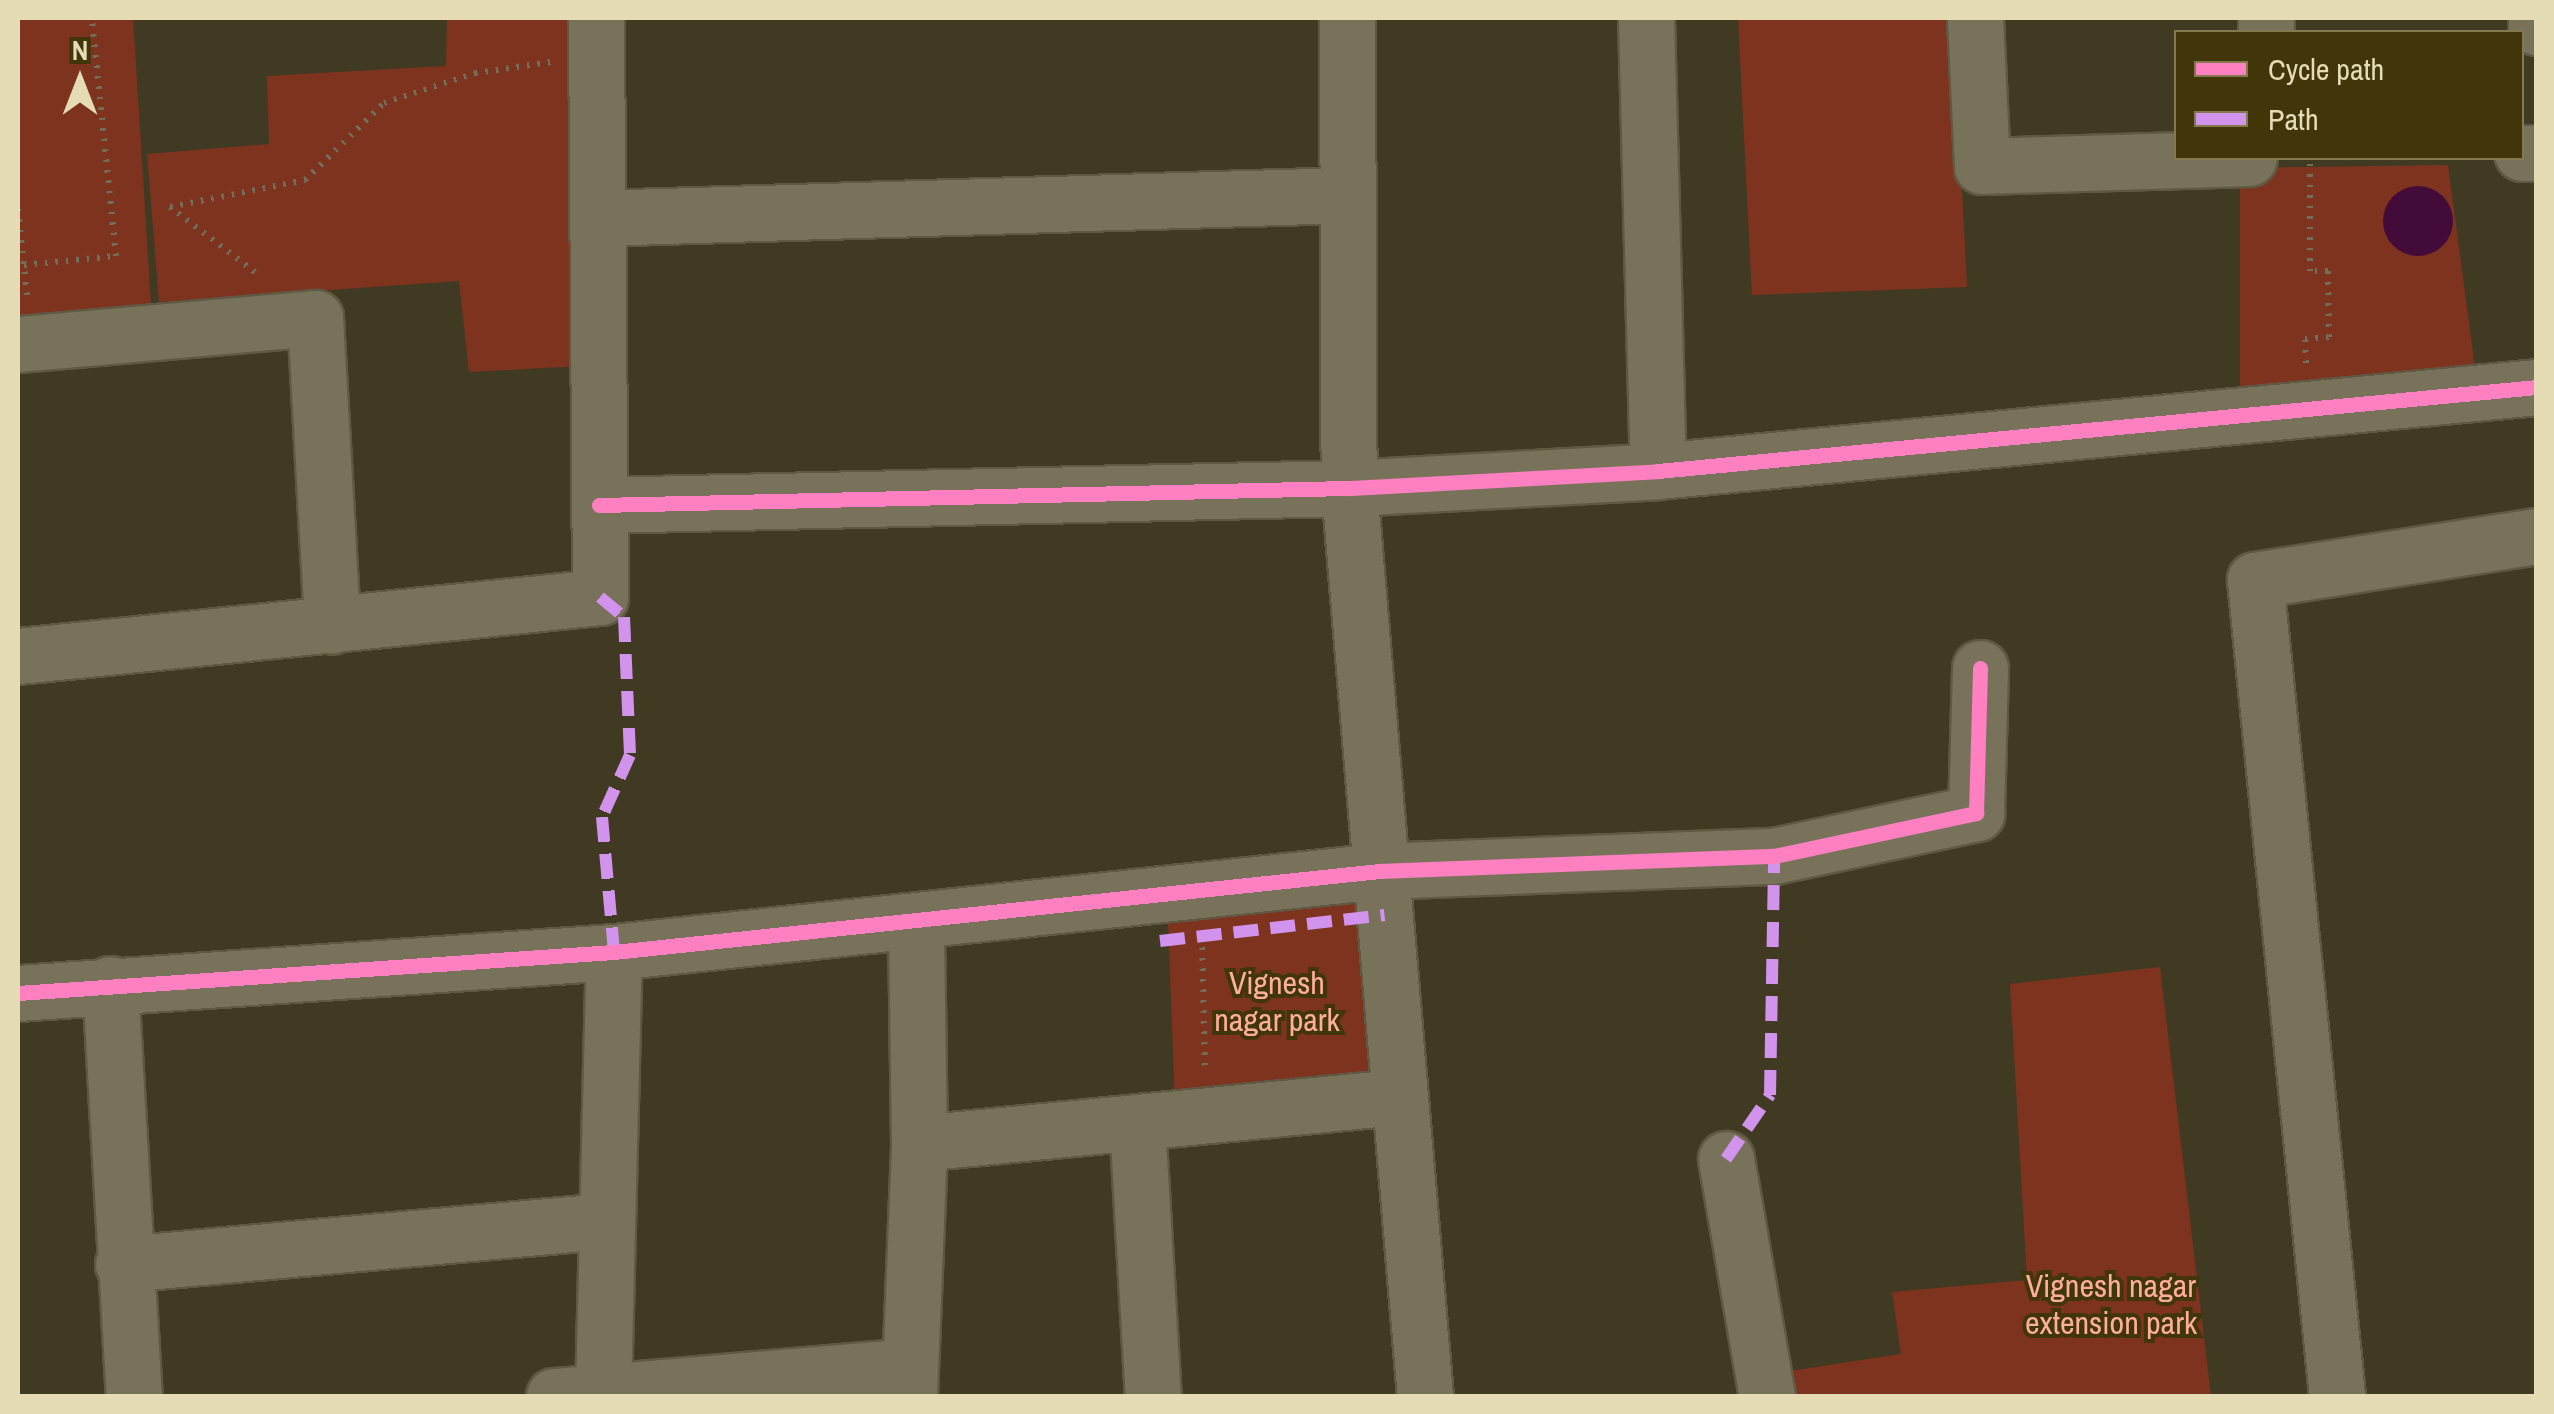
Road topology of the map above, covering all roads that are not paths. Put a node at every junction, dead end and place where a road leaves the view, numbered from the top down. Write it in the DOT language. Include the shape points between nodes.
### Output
graph roads {
  1 [pos="1347,18"];
  2 [pos="1646,18"];
  3 [pos="1975,18"];
  4 [pos="2536,18"];
  5 [pos="2536,27"];
  6 [pos="597,37"];
  7 [pos="2182,160"];
  8 [pos="1346,195"];
  9 [pos="598,218"];
  10 [pos="25,343"];
  11 [pos="2536,387"];
  12 [pos="1658,471"];
  13 [pos="1349,488"];
  14 [pos="599,504"];
  15 [pos="2536,536"];
  16 [pos="332,626"];
  17 [pos="18,656"];
  18 [pos="1980,668"];
  19 [pos="1380,871"];
  20 [pos="916,923"];
  21 [pos="614,952"];
  22 [pos="110,984"];
  23 [pos="18,993"];
  24 [pos="1400,1096"];
  25 [pos="1136,1122"];
  26 [pos="919,1143"];
  27 [pos="1726,1159"];
  28 [pos="606,1220"];
  29 [pos="123,1264"];
  30 [pos="909,1381"];
  31 [pos="578,1394"];
  32 [pos="134,1396"];
  33 [pos="1153,1396"];
  34 [pos="1426,1396"];
  35 [pos="1767,1396"];
  36 [pos="2336,1396"];
  1 -- 8 [label="street"];
  2 -- 12 [label="street"];
  3 -- 7 [label="street" via="1982,166"];
  4 -- 5 [label="street"];
  6 -- 9 [label="street"];
  8 -- 9 [label="street"];
  8 -- 13 [label="street"];
  9 -- 14 [label="street"];
  10 -- 16 [label="street" via="315,318"];
  11 -- 12 [label="street"];
  12 -- 13 [label="street"];
  13 -- 14 [label="street"];
  13 -- 19 [label="street"];
  14 -- 16 [label="street" via="600,597"];
  15 -- 36 [label="street" via="2255,580"];
  16 -- 17 [label="street"];
  18 -- 19 [label="street" via="1976,813 1774,856"];
  19 -- 20 [label="street"];
  19 -- 24 [label="street"];
  20 -- 21 [label="street"];
  20 -- 26 [label="street"];
  21 -- 22 [label="street"];
  21 -- 28 [label="street"];
  22 -- 23 [label="street"];
  22 -- 29 [label="street"];
  24 -- 25 [label="street"];
  24 -- 34 [label="street"];
  25 -- 26 [label="street"];
  25 -- 33 [label="street"];
  26 -- 30 [label="street"];
  27 -- 35 [label="street"];
  28 -- 29 [label="street"];
  28 -- 31 [label="street"];
  29 -- 32 [label="street"];
  30 -- 31 [label="street"];
}
